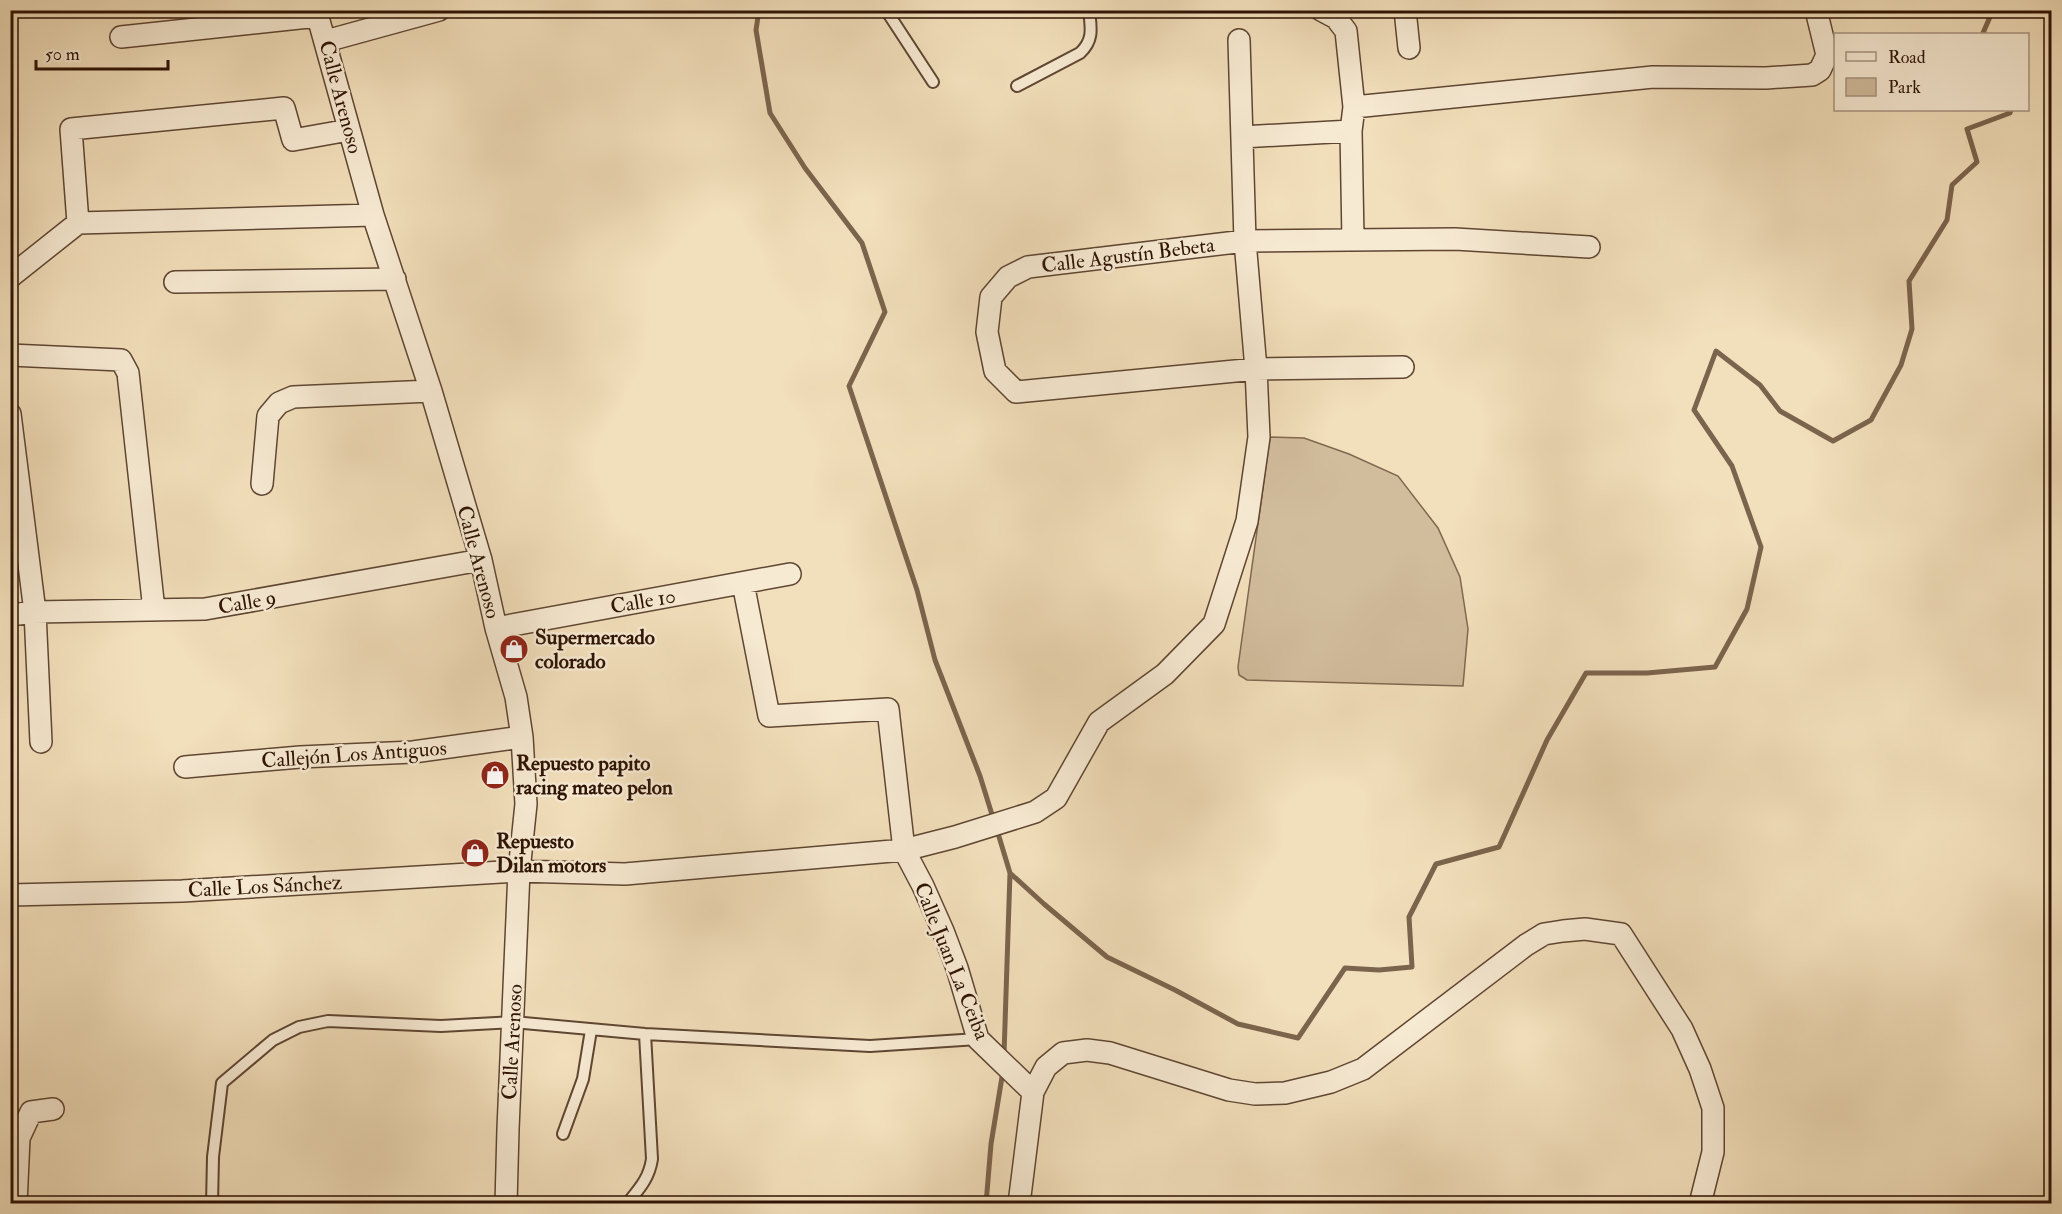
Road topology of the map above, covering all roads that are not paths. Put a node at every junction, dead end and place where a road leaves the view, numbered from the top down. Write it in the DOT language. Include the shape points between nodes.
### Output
graph roads {
  1 [pos="439,10"];
  2 [pos="886,10"];
  3 [pos="1089,10"];
  4 [pos="1321,10"];
  5 [pos="1405,10"];
  6 [pos="1816,10"];
  7 [pos="317,13"];
  8 [pos="121,37"];
  9 [pos="1239,40"];
  10 [pos="326,41"];
  11 [pos="1409,48"];
  12 [pos="1828,75"];
  13 [pos="933,82"];
  14 [pos="1017,86"];
  15 [pos="1354,107"];
  16 [pos="349,130"];
  17 [pos="1352,131"];
  18 [pos="1242,136"];
  19 [pos="373,215"];
  20 [pos="78,223"];
  21 [pos="1353,240"];
  22 [pos="1245,241"];
  23 [pos="1589,247"];
  24 [pos="10,277"];
  25 [pos="395,279"];
  26 [pos="175,282"];
  27 [pos="10,355"];
  28 [pos="1403,367"];
  29 [pos="1256,369"];
  30 [pos="431,391"];
  31 [pos="10,414"];
  32 [pos="262,484"];
  33 [pos="481,560"];
  34 [pos="790,574"];
  35 [pos="743,583"];
  36 [pos="154,610"];
  37 [pos="35,612"];
  38 [pos="10,615"];
  39 [pos="496,628"];
  40 [pos="522,737"];
  41 [pos="41,742"];
  42 [pos="185,767"];
  43 [pos="904,850"];
  44 [pos="519,872"];
  45 [pos="10,895"];
  46 [pos="513,1022"];
  47 [pos="591,1030"];
  48 [pos="645,1034"];
  49 [pos="982,1043"];
  50 [pos="1033,1092"];
  51 [pos="53,1109"];
  52 [pos="563,1134"];
  53 [pos="16,1203"];
  54 [pos="212,1203"];
  55 [pos="506,1203"];
  56 [pos="627,1203"];
  57 [pos="1018,1203"];
  58 [pos="1700,1203"];
  1 -- 10 [label="street"];
  2 -- 13 [label="lane"];
  3 -- 14 [label="lane" via="1088,45"];
  4 -- 15 [label="street" via="1336,18 1346,31"];
  5 -- 11 [label="street"];
  6 -- 12 [label="street"];
  7 -- 8 [label="street"];
  7 -- 10 [label="street, Calle Arenoso"];
  9 -- 18 [label="street"];
  10 -- 16 [label="street, Calle Arenoso"];
  12 -- 15 [label="street" via="1653,76"];
  15 -- 17 [label="street"];
  16 -- 19 [label="street, Calle Arenoso"];
  16 -- 20 [label="street" via="293,140 284,108 70,129"];
  17 -- 18 [label="street"];
  17 -- 21 [label="street"];
  18 -- 22 [label="street"];
  19 -- 20 [label="street"];
  19 -- 25 [label="street, Calle Arenoso"];
  20 -- 24 [label="street"];
  21 -- 22 [label="street, Calle Agustín Bebeta"];
  21 -- 23 [label="street, Calle Agustín Bebeta" via="1455,239"];
  22 -- 29 [label="street"];
  22 -- 29 [label="street, Calle Agustín Bebeta" via="1028,267 1008,277 991,297 987,332 995,372 1016,392"];
  25 -- 26 [label="street"];
  25 -- 30 [label="street, Calle Arenoso"];
  27 -- 36 [label="street" via="121,360 128,373"];
  28 -- 29 [label="street, Calle Agustín Bebeta"];
  29 -- 43 [label="street, Calle Los Sánchez" via="1259,437 1247,521 1214,624 1165,674 1099,722 1056,798 1035,812"];
  30 -- 32 [label="street" via="293,397 279,403 268,416"];
  30 -- 33 [label="street, Calle Arenoso"];
  31 -- 37 [label="street"];
  33 -- 36 [label="street, Calle 9" via="205,609"];
  33 -- 39 [label="street, Calle Arenoso"];
  34 -- 35 [label="street, Calle 10"];
  35 -- 39 [label="street, Calle 10"];
  35 -- 43 [label="street" via="769,716 888,709"];
  36 -- 37 [label="street, Calle 9"];
  37 -- 38 [label="street, Calle 9"];
  37 -- 41 [label="street"];
  39 -- 40 [label="street, Calle Arenoso" via="516,697"];
  40 -- 42 [label="street, Callejón Los Antiguos" via="413,752"];
  40 -- 44 [label="street, Calle Arenoso" via="526,804"];
  43 -- 44 [label="street, Calle Los Sánchez" via="626,874"];
  43 -- 49 [label="street, Calle Juan La Ceiba" via="943,931"];
  44 -- 45 [label="street, Calle Los Sánchez" via="182,891"];
  44 -- 46 [label="street, Calle Arenoso"];
  46 -- 47 [label="lane"];
  46 -- 54 [label="lane" via="441,1026 328,1021 299,1027 273,1040 222,1083"];
  46 -- 55 [label="street, Calle Arenoso"];
  47 -- 48 [label="lane"];
  47 -- 52 [label="lane" via="583,1079"];
  48 -- 49 [label="lane" via="870,1046"];
  48 -- 56 [label="lane" via="652,1159 644,1184"];
  49 -- 50 [label="street, Calle Juan La Ceiba"];
  50 -- 57 [label="street"];
  50 -- 58 [label="street" via="1046,1067 1063,1053 1087,1050 1255,1094 1285,1093 1331,1082 1363,1069 1544,934 1602,930 1622,934 1682,1029 1700,1069 1713,1108 1713,1152"];
  51 -- 53 [label="street" via="31,1112 19,1138"];
}
